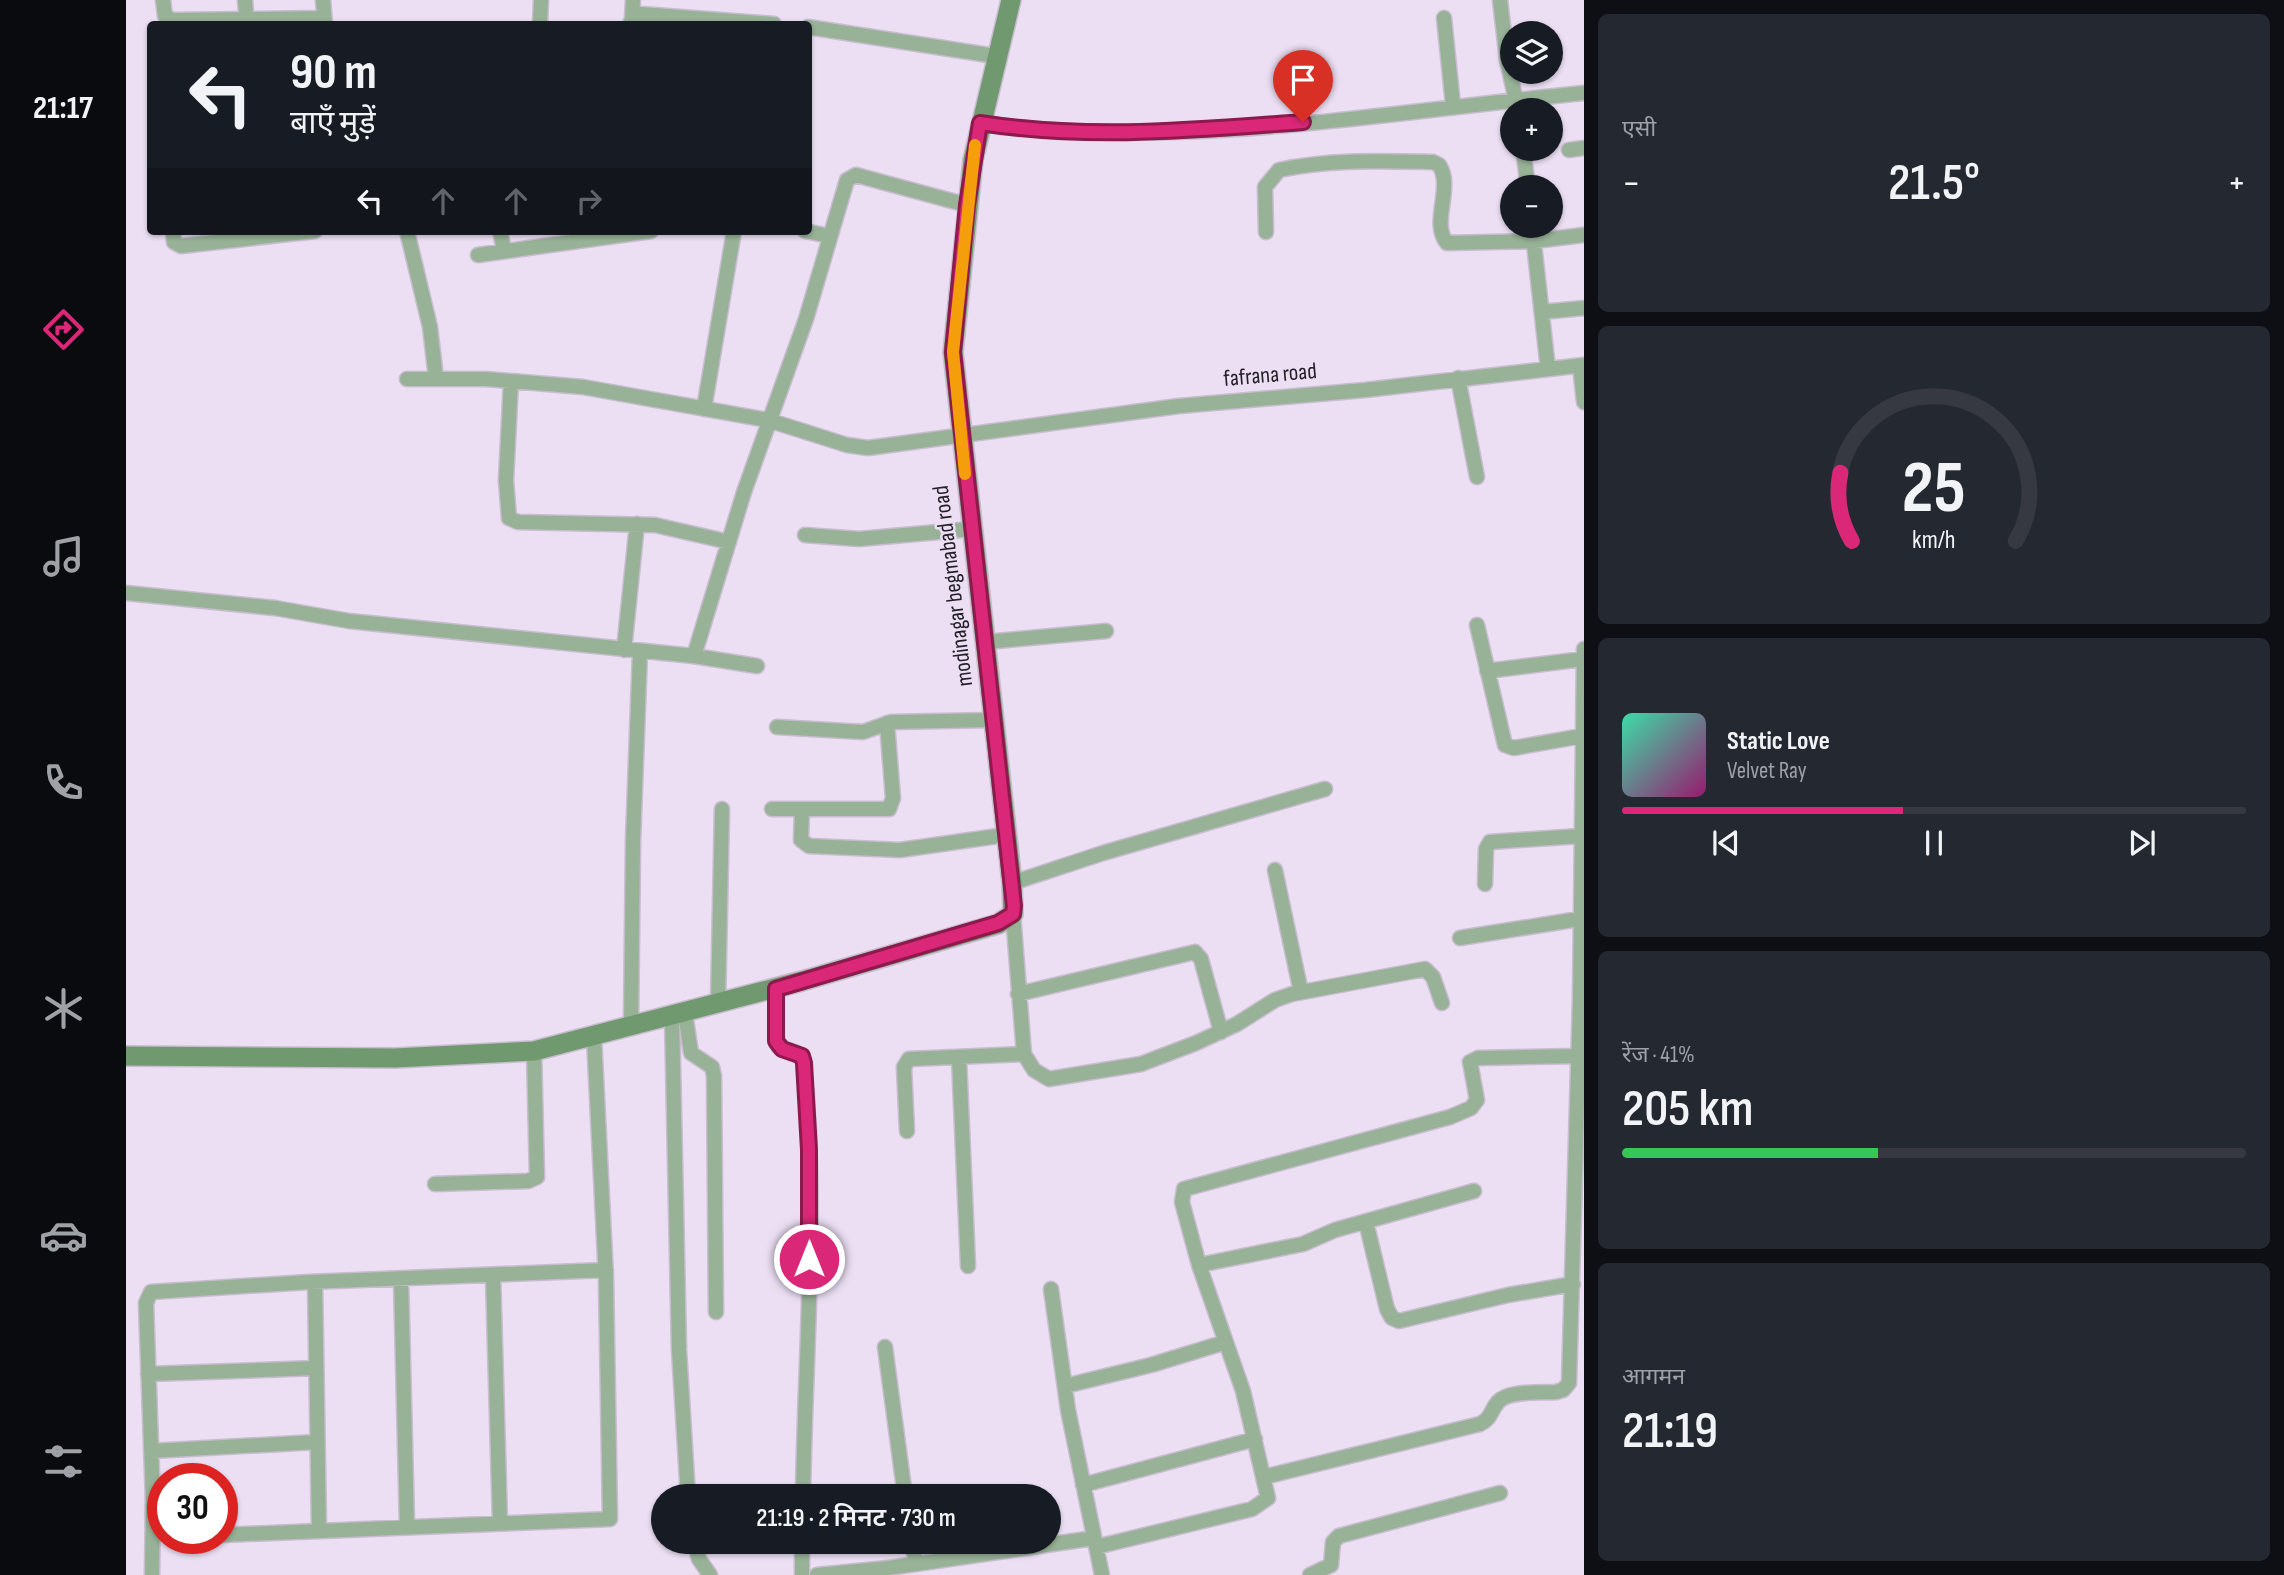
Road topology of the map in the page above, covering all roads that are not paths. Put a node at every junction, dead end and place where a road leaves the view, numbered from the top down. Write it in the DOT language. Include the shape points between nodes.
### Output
graph roads {
  1 [pos="163,0"];
  2 [pos="245,0"];
  3 [pos="323,0"];
  4 [pos="541,0"];
  5 [pos="633,0"];
  6 [pos="1010,0"];
  7 [pos="1500,0"];
  8 [pos="1444,18"];
  9 [pos="247,21"];
  10 [pos="324,21"];
  11 [pos="540,21"];
  12 [pos="631,21"];
  13 [pos="632,21"];
  14 [pos="729,21"];
  15 [pos="812,28"];
  16 [pos="995,56"];
  17 [pos="1584,93"];
  18 [pos="1516,98"];
  19 [pos="1556,98"];
  20 [pos="1453,105"];
  21 [pos="1500,105"];
  22 [pos="980,123"];
  23 [pos="967,205"];
  24 [pos="1266,232"];
  25 [pos="812,233"];
  26 [pos="173,235"];
  27 [pos="253,235"];
  28 [pos="408,235"];
  29 [pos="501,235"];
  30 [pos="620,235"];
  31 [pos="733,235"];
  32 [pos="1584,235"];
  33 [pos="829,236"];
  34 [pos="1534,238"];
  35 [pos="1534,241"];
  36 [pos="504,250"];
  37 [pos="478,254"];
  38 [pos="1584,308"];
  39 [pos="1542,312"];
  40 [pos="1582,366"];
  41 [pos="1548,369"];
  42 [pos="407,379"];
  43 [pos="436,379"];
  44 [pos="1458,379"];
  45 [pos="511,381"];
  46 [pos="1584,402"];
  47 [pos="704,409"];
  48 [pos="768,419"];
  49 [pos="960,433"];
  50 [pos="1477,477"];
  51 [pos="637,524"];
  52 [pos="972,529"];
  53 [pos="805,535"];
  54 [pos="729,542"];
  55 [pos="126,593"];
  56 [pos="1477,625"];
  57 [pos="1106,631"];
  58 [pos="986,642"];
  59 [pos="1584,649"];
  60 [pos="624,650"];
  61 [pos="640,652"];
  62 [pos="694,656"];
  63 [pos="1584,659"];
  64 [pos="757,666"];
  65 [pos="1487,671"];
  66 [pos="993,720"];
  67 [pos="887,723"];
  68 [pos="777,727"];
  69 [pos="1582,736"];
  70 [pos="1325,789"];
  71 [pos="722,808"];
  72 [pos="772,809"];
  73 [pos="802,809"];
  74 [pos="1005,835"];
  75 [pos="1580,836"];
  76 [pos="1275,870"];
  77 [pos="1012,883"];
  78 [pos="1485,884"];
  79 [pos="1013,914"];
  80 [pos="1579,919"];
  81 [pos="1460,938"];
  82 [pos="768,990"];
  83 [pos="1301,992"];
  84 [pos="1018,994"];
  85 [pos="1442,1003"];
  86 [pos="719,1004"];
  87 [pos="678,1015"];
  88 [pos="631,1027"];
  89 [pos="1221,1032"];
  90 [pos="594,1037"];
  91 [pos="534,1051"];
  92 [pos="1024,1054"];
  93 [pos="126,1056"];
  94 [pos="1579,1056"];
  95 [pos="959,1058"];
  96 [pos="907,1131"];
  97 [pos="435,1184"];
  98 [pos="1474,1191"];
  99 [pos="1366,1222"];
  100 [pos="1199,1265"];
  101 [pos="968,1266"];
  102 [pos="606,1270"];
  103 [pos="493,1275"];
  104 [pos="401,1279"];
  105 [pos="314,1282"];
  106 [pos="1573,1284"];
  107 [pos="1051,1289"];
  108 [pos="716,1312"];
  109 [pos="1226,1342"];
  110 [pos="885,1347"];
  111 [pos="316,1368"];
  112 [pos="148,1374"];
  113 [pos="1065,1386"];
  114 [pos="1255,1439"];
  115 [pos="317,1442"];
  116 [pos="151,1451"];
  117 [pos="152,1463"];
  118 [pos="1264,1477"];
  119 [pos="687,1484"];
  120 [pos="803,1484"];
  121 [pos="903,1484"];
  122 [pos="1083,1485"];
  123 [pos="1500,1493"];
  124 [pos="500,1523"];
  125 [pos="407,1525"];
  126 [pos="319,1530"];
  127 [pos="238,1534"];
  128 [pos="1095,1542"];
  129 [pos="156,1554"];
  130 [pos="698,1554"];
  131 [pos="802,1554"];
  132 [pos="914,1554"];
  133 [pos="916,1564"];
  134 [pos="705,1573"];
  135 [pos="152,1575"];
  136 [pos="802,1575"];
  137 [pos="817,1575"];
  138 [pos="1102,1575"];
  139 [pos="1310,1575"];
  1 -- 9 [label="street" via="165,16 172,20"];
  2 -- 9 [label="street"];
  3 -- 10 [label="street"];
  4 -- 11 [label="street"];
  5 -- 12 [label="street"];
  6 -- 16 [label="street, modinagar begmabad road"];
  7 -- 18 [label="street"];
  8 -- 20 [label="street"];
  9 -- 10 [label="street"];
  13 -- 14 [label="street" via="640,15"];
  15 -- 16 [label="street"];
  16 -- 22 [label="street, modinagar begmabad road"];
  17 -- 19 [label="street"];
  20 -- 21 [label="street"];
  20 -- 22 [label="street" via="1138,134 1080,134"];
  22 -- 23 [label="street, modinagar begmabad road"];
  23 -- 33 [label="street" via="852,175"];
  23 -- 49 [label="street, modinagar begmabad road" via="953,352"];
  24 -- 35 [label="street" via="1265,187 1279,170 1322,163 1433,162 1443,170 1442,233 1447,243"];
  25 -- 33 [label="street"];
  26 -- 27 [label="street" via="181,246"];
  28 -- 43 [label="street" via="428,317"];
  29 -- 36 [label="street"];
  30 -- 36 [label="street"];
  31 -- 47 [label="street"];
  32 -- 35 [label="street"];
  33 -- 48 [label="street" via="806,319"];
  34 -- 35 [label="street"];
  35 -- 39 [label="street"];
  36 -- 37 [label="street"];
  38 -- 39 [label="street"];
  39 -- 41 [label="street"];
  40 -- 41 [label="street, fafrana road"];
  40 -- 46 [label="street"];
  41 -- 44 [label="street, fafrana road"];
  42 -- 43 [label="street, fafrana road"];
  43 -- 45 [label="street, fafrana road"];
  44 -- 49 [label="street, fafrana road" via="1179,405"];
  44 -- 50 [label="street"];
  45 -- 47 [label="street, fafrana road" via="583,387"];
  45 -- 51 [label="street" via="506,480 509,518 518,522"];
  47 -- 48 [label="street, fafrana road"];
  48 -- 49 [label="street, fafrana road" via="858,448"];
  48 -- 54 [label="street"];
  49 -- 52 [label="street, modinagar begmabad road"];
  51 -- 54 [label="street"];
  51 -- 60 [label="street"];
  52 -- 53 [label="street" via="859,539"];
  52 -- 58 [label="street, modinagar begmabad road"];
  54 -- 62 [label="street"];
  55 -- 60 [label="street"];
  56 -- 65 [label="street"];
  57 -- 58 [label="street"];
  58 -- 66 [label="street, modinagar begmabad road"];
  59 -- 63 [label="street"];
  60 -- 61 [label="street"];
  61 -- 62 [label="street"];
  61 -- 88 [label="street"];
  62 -- 64 [label="street"];
  63 -- 65 [label="street"];
  63 -- 69 [label="street"];
  65 -- 69 [label="street" via="1507,747"];
  66 -- 67 [label="street"];
  66 -- 74 [label="street, modinagar begmabad road"];
  67 -- 68 [label="street" via="863,732"];
  67 -- 73 [label="street" via="891,807"];
  69 -- 75 [label="street"];
  70 -- 77 [label="street"];
  71 -- 86 [label="street"];
  72 -- 73 [label="street"];
  73 -- 74 [label="street" via="801,840 809,846 900,850"];
  74 -- 77 [label="street, modinagar begmabad road"];
  75 -- 78 [label="street" via="1490,842"];
  75 -- 80 [label="street"];
  76 -- 83 [label="street"];
  77 -- 79 [label="street, modinagar begmabad road"];
  79 -- 82 [label="street" via="998,923"];
  79 -- 84 [label="street"];
  80 -- 81 [label="street"];
  80 -- 94 [label="street"];
  82 -- 86 [label="street"];
  82 -- 120 [label="street" via="778,1046 803,1059 809,1150"];
  83 -- 85 [label="street" via="1425,969 1433,977"];
  83 -- 89 [label="street" via="1275,1000"];
  84 -- 89 [label="street" via="1195,952"];
  84 -- 92 [label="street"];
  86 -- 87 [label="street"];
  87 -- 88 [label="street"];
  87 -- 108 [label="street" via="691,1052 712,1067 714,1076"];
  87 -- 119 [label="street" via="679,1350"];
  88 -- 90 [label="street"];
  89 -- 92 [label="street" via="1141,1064 1059,1080 1034,1070"];
  90 -- 91 [label="street"];
  90 -- 102 [label="street"];
  91 -- 93 [label="street" via="395,1058"];
  91 -- 97 [label="street" via="537,1177"];
  92 -- 95 [label="street"];
  94 -- 100 [label="street" via="1478,1058 1470,1062 1477,1100 1471,1108 1437,1121 1191,1185 1184,1189 1182,1202"];
  94 -- 106 [label="street"];
  95 -- 96 [label="street" via="906,1061"];
  95 -- 101 [label="street"];
  98 -- 99 [label="street"];
  99 -- 100 [label="street" via="1303,1244"];
  99 -- 106 [label="street" via="1387,1309 1399,1321"];
  100 -- 109 [label="street"];
  102 -- 103 [label="street"];
  102 -- 124 [label="street" via="611,1516 606,1521"];
  103 -- 104 [label="street"];
  103 -- 124 [label="street"];
  104 -- 105 [label="street"];
  104 -- 125 [label="street"];
  105 -- 111 [label="street"];
  105 -- 112 [label="street" via="150,1292 146,1303"];
  106 -- 118 [label="street" via="1571,1364 1569,1383 1563,1390 1506,1398 1498,1402 1490,1419 1480,1424"];
  107 -- 113 [label="street"];
  109 -- 113 [label="street"];
  109 -- 114 [label="street"];
  110 -- 121 [label="street"];
  111 -- 112 [label="street"];
  111 -- 115 [label="street"];
  112 -- 116 [label="street"];
  113 -- 122 [label="street"];
  114 -- 118 [label="street"];
  114 -- 122 [label="street"];
  115 -- 116 [label="street"];
  115 -- 126 [label="street"];
  116 -- 117 [label="street"];
  118 -- 128 [label="street" via="1268,1498 1252,1509"];
  122 -- 128 [label="street"];
  123 -- 139 [label="street" via="1339,1536 1332,1542 1331,1565"];
  124 -- 125 [label="street"];
  125 -- 126 [label="street"];
  126 -- 127 [label="street"];
  128 -- 133 [label="street"];
  128 -- 138 [label="street"];
  129 -- 135 [label="street"];
  130 -- 134 [label="street"];
  131 -- 136 [label="street"];
  132 -- 133 [label="street"];
  133 -- 137 [label="street"];
}
